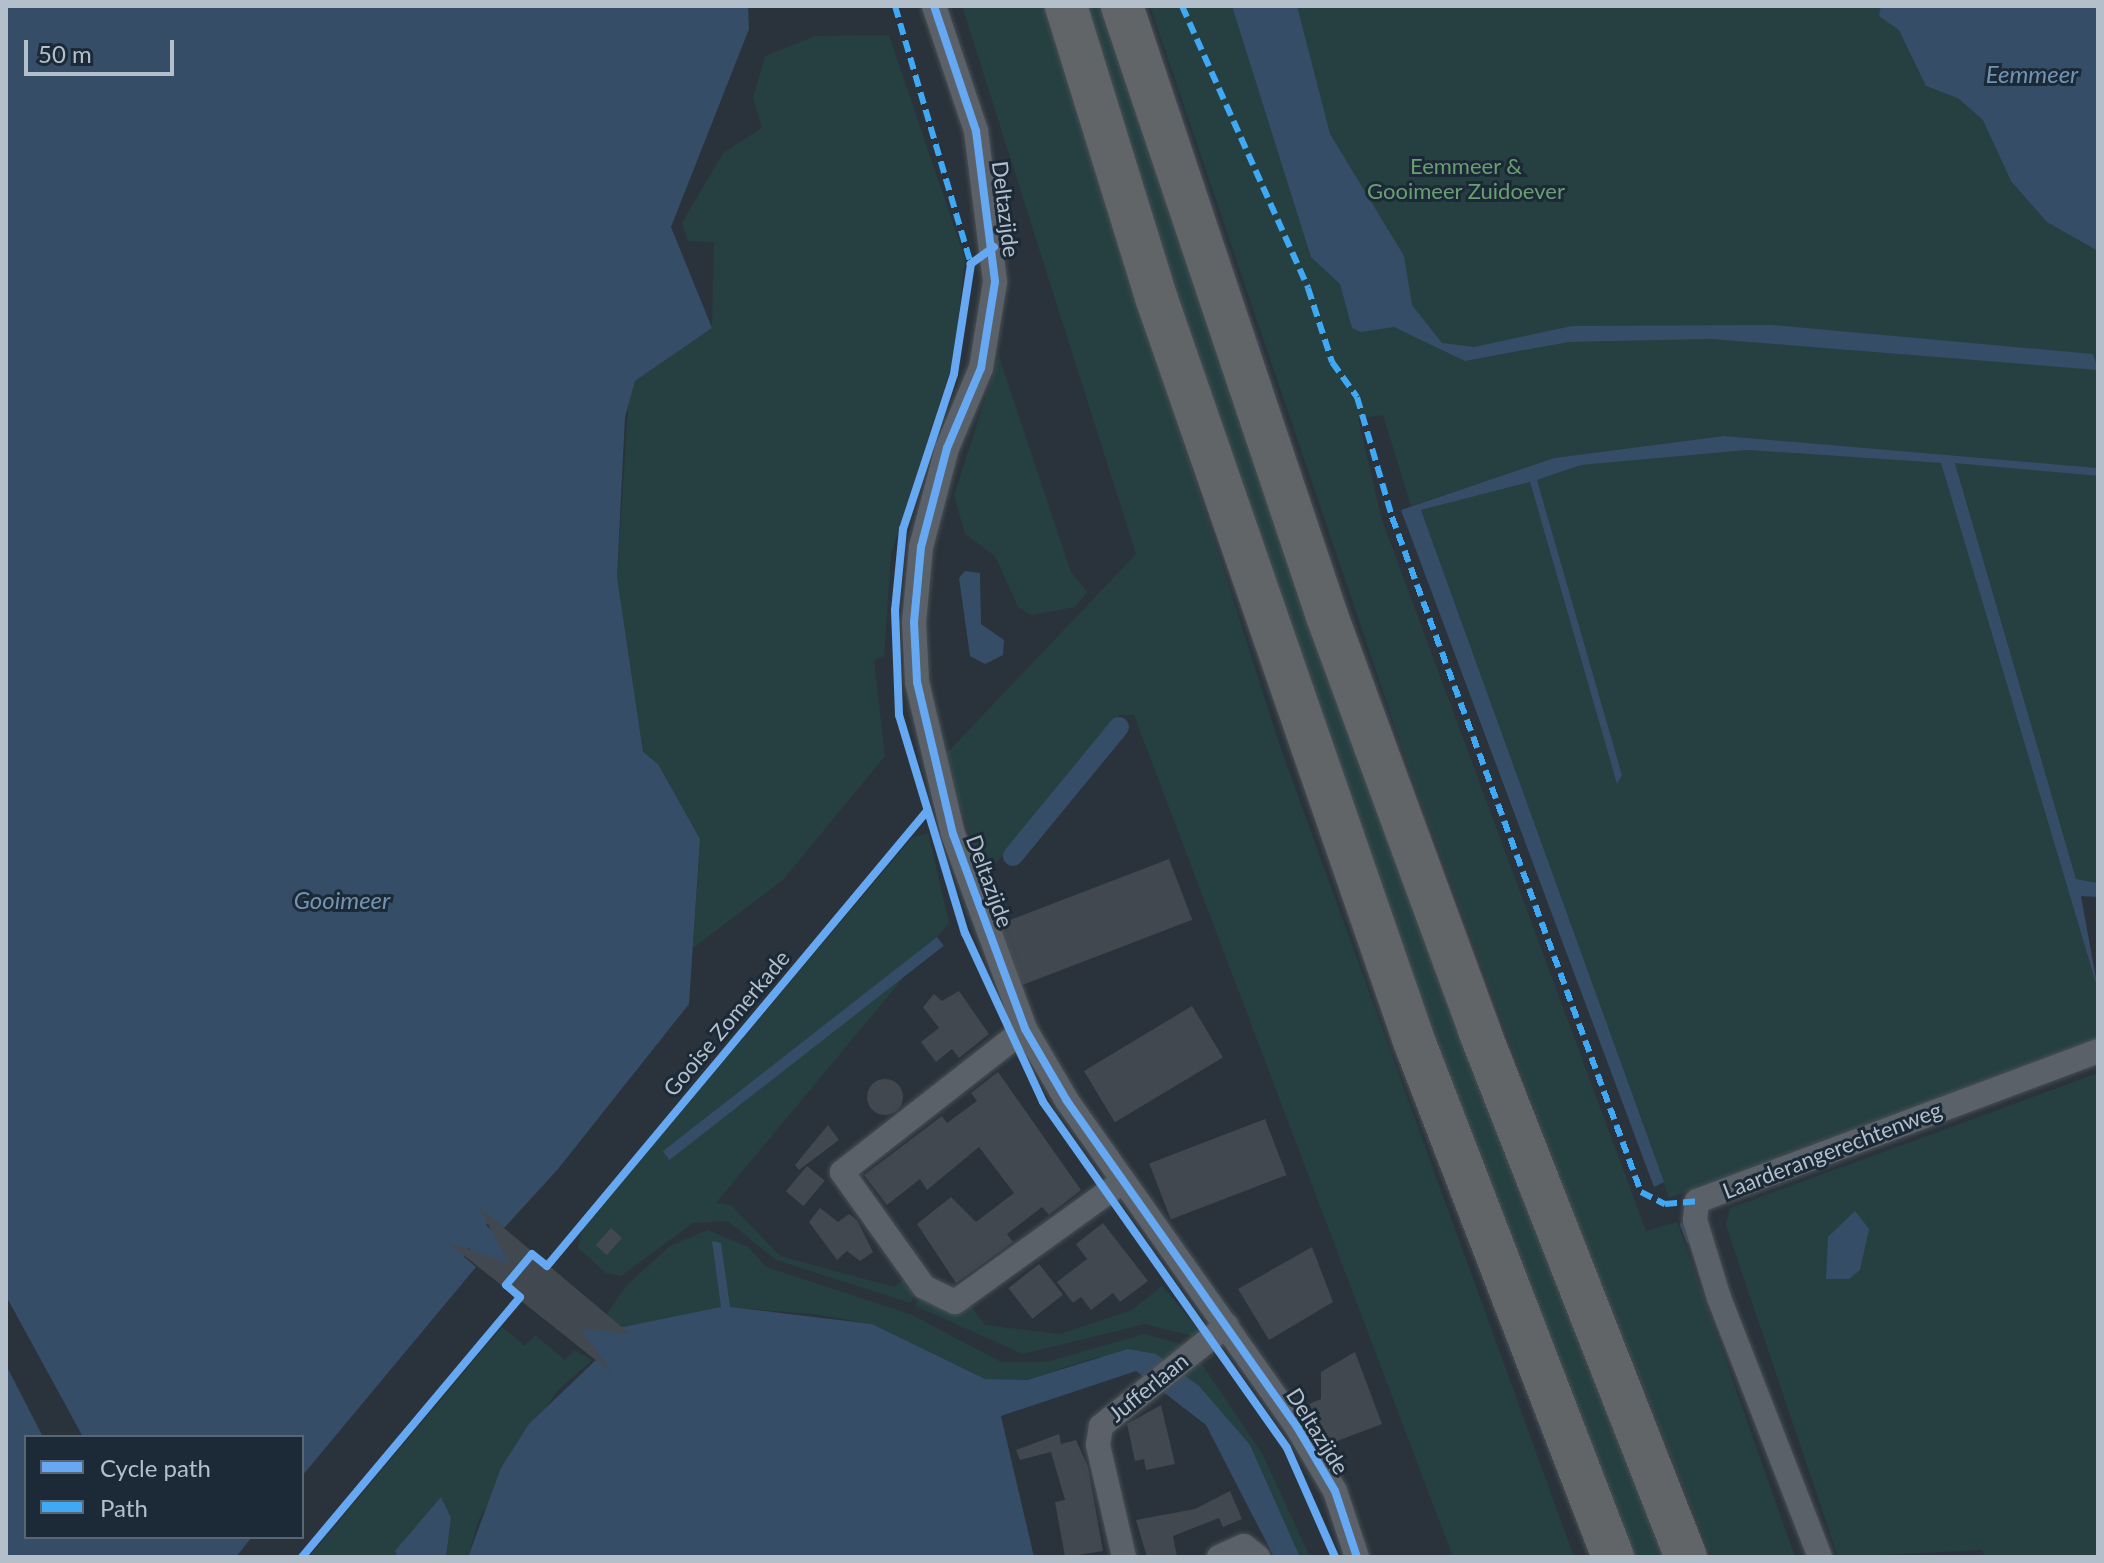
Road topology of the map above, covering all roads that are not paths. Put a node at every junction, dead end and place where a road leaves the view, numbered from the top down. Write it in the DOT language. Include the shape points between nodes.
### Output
graph roads {
  1 [pos="934,6"];
  2 [pos="1066,6"];
  3 [pos="1122,6"];
  4 [pos="1025,1029"];
  5 [pos="2098,1051"];
  6 [pos="1122,1182"];
  7 [pos="1227,1325"];
  8 [pos="1124,1557"];
  9 [pos="1219,1557"];
  10 [pos="1258,1557"];
  11 [pos="1357,1557"];
  12 [pos="1613,1557"];
  13 [pos="1686,1557"];
  14 [pos="1820,1557"];
  1 -- 4 [label="street, Deltazijde" via="976,131 995,282 981,368 947,448 921,547 917,682 953,834"];
  2 -- 12 [label="highway" via="1161,312 1414,1041"];
  3 -- 13 [label="highway" via="1327,616 1479,1030"];
  4 -- 6 [label="street, Deltazijde"];
  4 -- 6 [label="street" via="842,1172 924,1287 955,1302"];
  5 -- 14 [label="street, Laarderangerechtenweg" via="1697,1201 1695,1220 1719,1298"];
  6 -- 7 [label="street, Deltazijde"];
  7 -- 8 [label="street, Jufferlaan" via="1101,1426 1098,1445"];
  7 -- 11 [label="street, Deltazijde" via="1335,1491"];
  9 -- 10 [label="street" via="1244,1546"];
}
